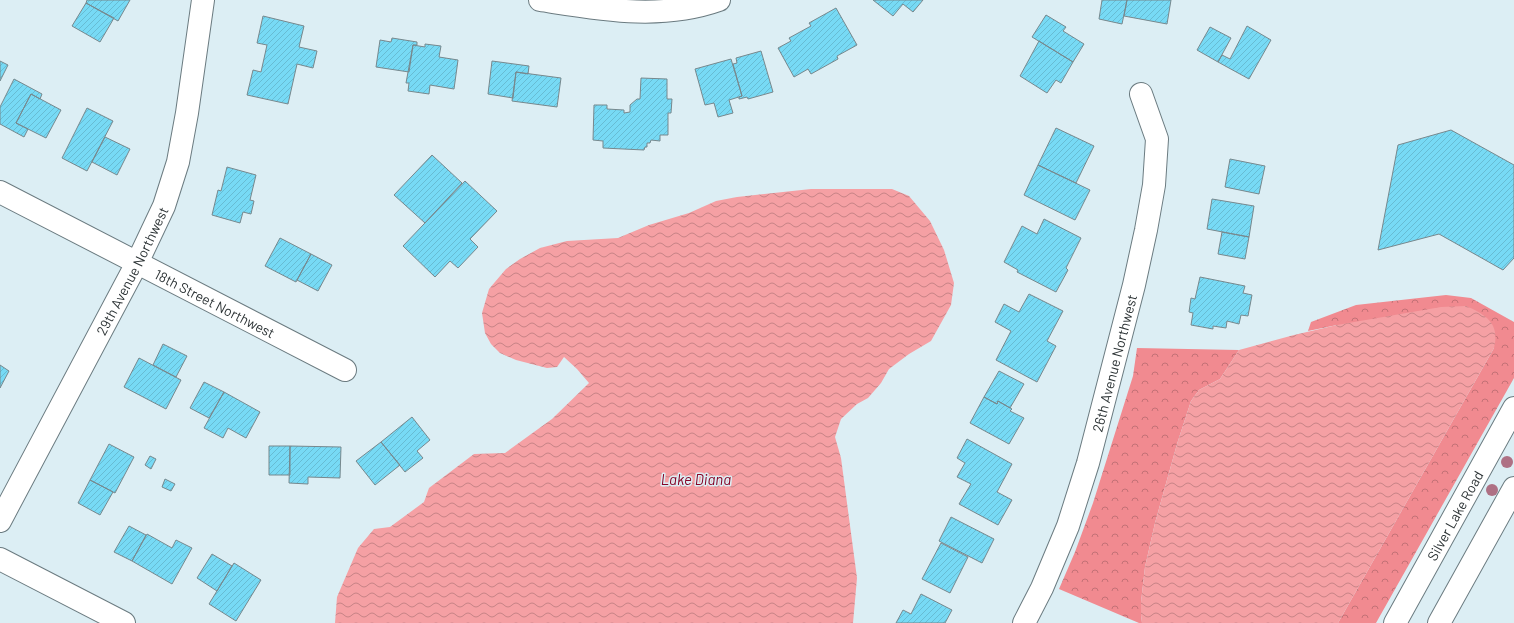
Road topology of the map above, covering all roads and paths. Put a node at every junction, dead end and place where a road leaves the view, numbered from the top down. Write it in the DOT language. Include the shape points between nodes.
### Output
graph roads {
  1 [pos="203,0"];
  2 [pos="540,0"];
  3 [pos="719,0"];
  4 [pos="1141,94"];
  5 [pos="0,192"];
  6 [pos="137,262"];
  7 [pos="345,370"];
  8 [pos="1514,408"];
  9 [pos="1514,488"];
  10 [pos="0,521"];
  11 [pos="0,558"];
  12 [pos="124,623"];
  13 [pos="1024,623"];
  14 [pos="1396,623"];
  15 [pos="1439,623"];
  1 -- 6 [label="street, 29th Avenue Northwest" via="178,162 164,206"];
  2 -- 3 [label="street" via="641,12 675,11"];
  4 -- 13 [label="street, 26th Avenue Northwest" via="1157,139 1154,185 1134,286 1088,463 1068,526"];
  5 -- 6 [label="street, 18th Street Northwest"];
  6 -- 7 [label="street, 18th Street Northwest"];
  6 -- 10 [label="street, 29th Avenue Northwest"];
  8 -- 14 [label="street, Silver Lake Road"];
  9 -- 15 [label="street"];
  11 -- 12 [label="street"];
}
